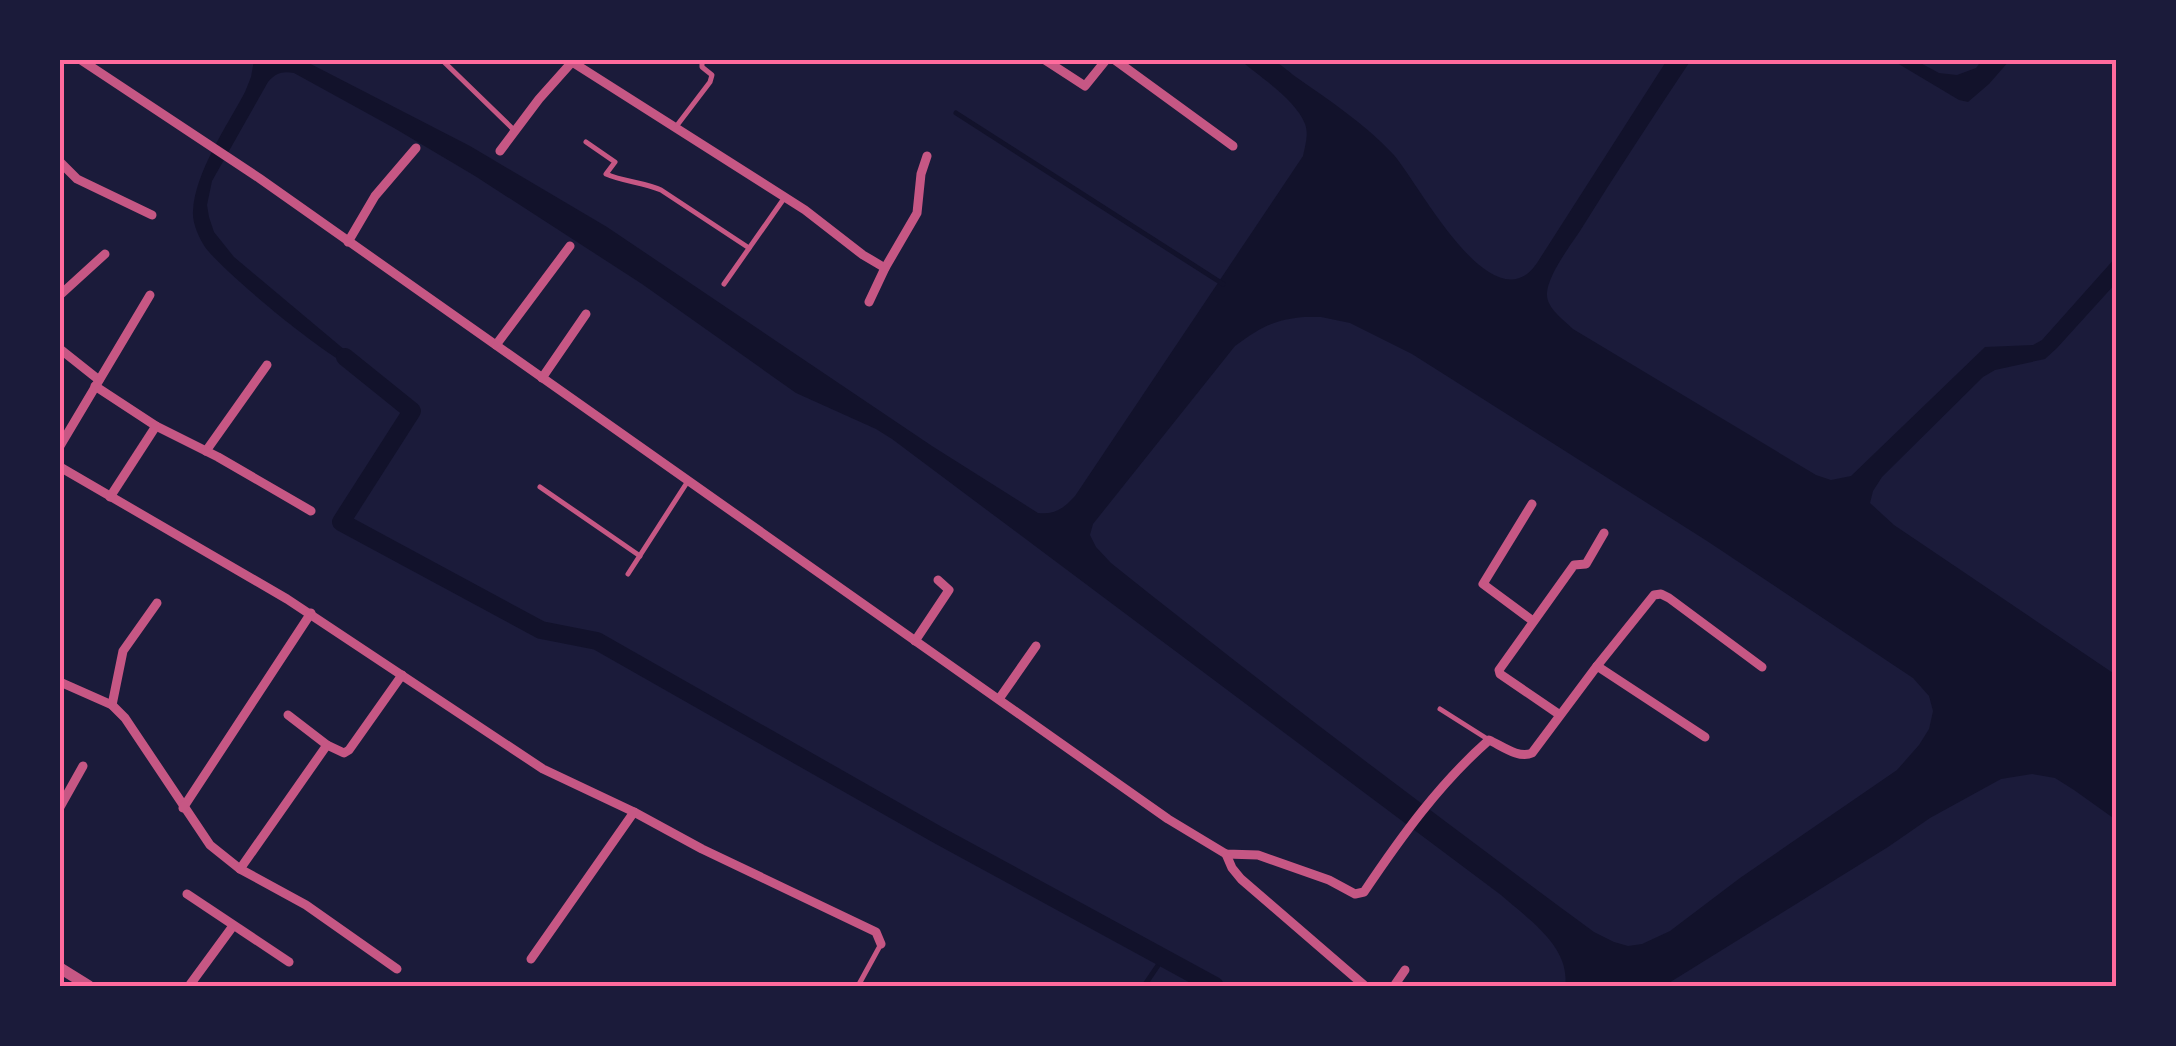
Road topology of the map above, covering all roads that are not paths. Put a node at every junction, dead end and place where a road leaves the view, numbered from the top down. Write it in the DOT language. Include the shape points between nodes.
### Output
graph roads {
  1 [pos="80,60"];
  2 [pos="442,60"];
  3 [pos="702,60"];
  4 [pos="1045,60"];
  5 [pos="1106,60"];
  6 [pos="1115,60"];
  7 [pos="578,63"];
  8 [pos="676,128"];
  9 [pos="514,130"];
  10 [pos="586,142"];
  11 [pos="1233,146"];
  12 [pos="416,148"];
  13 [pos="500,151"];
  14 [pos="927,156"];
  15 [pos="60,162"];
  16 [pos="785,197"];
  17 [pos="152,215"];
  18 [pos="348,242"];
  19 [pos="570,246"];
  20 [pos="749,248"];
  21 [pos="105,254"];
  22 [pos="885,268"];
  23 [pos="724,284"];
  24 [pos="60,295"];
  25 [pos="150,295"];
  26 [pos="869,302"];
  27 [pos="586,314"];
  28 [pos="496,346"];
  29 [pos="60,349"];
  30 [pos="267,365"];
  31 [pos="542,378"];
  32 [pos="97,383"];
  33 [pos="156,426"];
  34 [pos="60,446"];
  35 [pos="206,450"];
  36 [pos="60,468"];
  37 [pos="688,481"];
  38 [pos="540,487"];
  39 [pos="110,497"];
  40 [pos="1532,504"];
  41 [pos="312,512"];
  42 [pos="1604,534"];
  43 [pos="640,556"];
  44 [pos="628,574"];
  45 [pos="938,580"];
  46 [pos="157,603"];
  47 [pos="310,614"];
  48 [pos="1533,621"];
  49 [pos="915,641"];
  50 [pos="1036,646"];
  51 [pos="1597,666"];
  52 [pos="1762,668"];
  53 [pos="402,676"];
  54 [pos="60,682"];
  55 [pos="999,698"];
  56 [pos="112,706"];
  57 [pos="1440,709"];
  58 [pos="1560,714"];
  59 [pos="288,715"];
  60 [pos="1705,736"];
  61 [pos="1489,740"];
  62 [pos="327,745"];
  63 [pos="82,766"];
  64 [pos="60,806"];
  65 [pos="183,808"];
  66 [pos="634,812"];
  67 [pos="1226,854"];
  68 [pos="240,869"];
  69 [pos="187,894"];
  70 [pos="233,926"];
  71 [pos="881,944"];
  72 [pos="531,958"];
  73 [pos="288,962"];
  74 [pos="60,968"];
  75 [pos="397,969"];
  76 [pos="1405,970"];
  77 [pos="89,986"];
  78 [pos="189,986"];
  79 [pos="858,986"];
  80 [pos="1366,986"];
  81 [pos="1394,986"];
  1 -- 18 [label="street"];
  2 -- 9 [label="lane"];
  3 -- 8 [label="lane" via="710,82"];
  4 -- 5 [label="street" via="1085,86"];
  6 -- 11 [label="street"];
  7 -- 8 [label="street"];
  7 -- 9 [label="street"];
  8 -- 16 [label="street"];
  9 -- 13 [label="street"];
  10 -- 20 [label="lane" via="614,162 606,174 661,190"];
  12 -- 18 [label="street" via="375,196"];
  14 -- 22 [label="street" via="917,212"];
  15 -- 17 [label="street" via="77,179"];
  16 -- 20 [label="lane"];
  16 -- 22 [label="street"];
  18 -- 28 [label="street"];
  19 -- 28 [label="street"];
  20 -- 23 [label="lane"];
  21 -- 24 [label="street"];
  22 -- 26 [label="street"];
  25 -- 32 [label="street"];
  27 -- 31 [label="street"];
  28 -- 31 [label="street"];
  29 -- 32 [label="street"];
  30 -- 35 [label="street"];
  31 -- 37 [label="street"];
  32 -- 33 [label="street"];
  32 -- 34 [label="street"];
  33 -- 35 [label="street"];
  33 -- 39 [label="street"];
  35 -- 41 [label="street"];
  36 -- 39 [label="street"];
  37 -- 43 [label="lane"];
  37 -- 49 [label="street"];
  38 -- 43 [label="lane"];
  39 -- 47 [label="street"];
  40 -- 48 [label="street" via="1483,584"];
  42 -- 48 [label="street" via="1586,564 1574,565"];
  43 -- 44 [label="lane"];
  45 -- 49 [label="street" via="949,590"];
  46 -- 56 [label="street" via="123,650"];
  47 -- 53 [label="street"];
  47 -- 65 [label="street"];
  48 -- 58 [label="street" via="1500,674"];
  49 -- 55 [label="street"];
  50 -- 55 [label="street"];
  51 -- 52 [label="street" via="1654,595 1662,594"];
  51 -- 58 [label="street"];
  51 -- 60 [label="street"];
  53 -- 62 [label="street" via="349,750"];
  53 -- 66 [label="street" via="543,769"];
  54 -- 56 [label="street"];
  55 -- 67 [label="street"];
  56 -- 65 [label="street"];
  57 -- 61 [label="lane"];
  58 -- 61 [label="street" via="1526,756"];
  59 -- 62 [label="street"];
  61 -- 67 [label="street" via="1435,795 1364,892 1354,894 1258,855"];
  62 -- 68 [label="street"];
  63 -- 64 [label="street"];
  65 -- 68 [label="street"];
  66 -- 71 [label="street" via="876,932"];
  66 -- 72 [label="street"];
  67 -- 80 [label="street" via="1241,880"];
  68 -- 75 [label="street" via="306,905"];
  69 -- 70 [label="street"];
  70 -- 73 [label="street"];
  70 -- 78 [label="street"];
  71 -- 79 [label="lane"];
  74 -- 77 [label="street"];
  76 -- 81 [label="street"];
}
